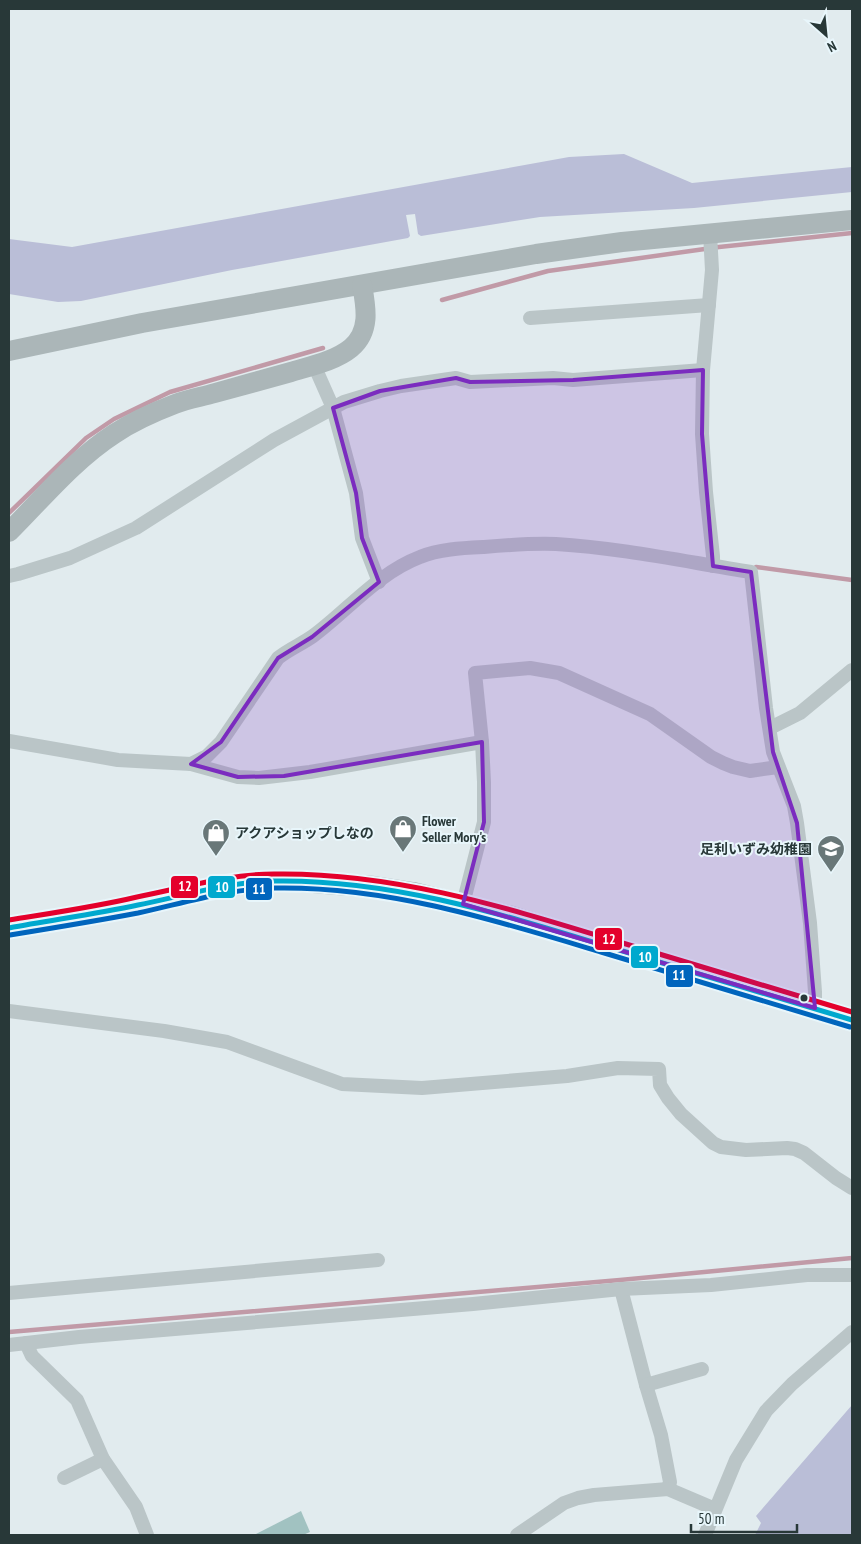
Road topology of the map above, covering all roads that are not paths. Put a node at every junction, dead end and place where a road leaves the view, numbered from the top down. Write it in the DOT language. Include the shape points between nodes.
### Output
graph roads {
  1 [pos="852,220"];
  2 [pos="710,233"];
  3 [pos="362,285"];
  4 [pos="709,305"];
  5 [pos="530,318"];
  6 [pos="9,351"];
  7 [pos="314,366"];
  8 [pos="703,370"];
  9 [pos="333,408"];
  10 [pos="9,532"];
  11 [pos="713,566"];
  12 [pos="9,576"];
  13 [pos="379,582"];
  14 [pos="852,670"];
  15 [pos="770,728"];
  16 [pos="9,741"];
  17 [pos="482,742"];
  18 [pos="191,764"];
  19 [pos="778,767"];
  20 [pos="463,904"];
  21 [pos="9,928"];
  22 [pos="815,1008"];
  23 [pos="9,1011"];
  24 [pos="852,1020"];
  25 [pos="852,1188"];
  26 [pos="378,1260"];
  27 [pos="852,1275"];
  28 [pos="621,1289"];
  29 [pos="9,1293"];
  30 [pos="852,1332"];
  31 [pos="26,1343"];
  32 [pos="9,1345"];
  33 [pos="702,1369"];
  34 [pos="646,1385"];
  35 [pos="104,1459"];
  36 [pos="64,1478"];
  37 [pos="668,1489"];
  38 [pos="715,1509"];
  39 [pos="147,1535"];
  40 [pos="517,1535"];
  41 [pos="705,1535"];
  1 -- 2 [label="street"];
  2 -- 3 [label="street" via="536,254"];
  2 -- 4 [label="street" via="712,270"];
  3 -- 6 [label="street" via="142,323"];
  3 -- 7 [label="street" via="366,312 362,336 349,350"];
  4 -- 5 [label="street"];
  4 -- 8 [label="street"];
  7 -- 9 [label="street"];
  7 -- 10 [label="street" via="176,404 134,422 95,448"];
  8 -- 9 [label="street" via="573,380 470,382 456,378 380,391"];
  8 -- 11 [label="street" via="702,434"];
  9 -- 12 [label="street" via="274,440 136,528 70,558"];
  9 -- 13 [label="street" via="356,494 362,538"];
  11 -- 13 [label="street" via="594,547 514,544 421,556"];
  11 -- 15 [label="street" via="751,572"];
  13 -- 18 [label="street" via="312,636 278,658 221,742 207,756"];
  14 -- 15 [label="street" via="800,713"];
  15 -- 19 [label="street"];
  16 -- 18 [label="street" via="118,760"];
  17 -- 18 [label="street" via="326,770 259,778 238,777"];
  17 -- 19 [label="street" via="476,673 530,668 559,673 634,706 728,765 750,771"];
  17 -- 20 [label="street" via="484,822"];
  19 -- 22 [label="street" via="794,806 797,823 810,923"];
  20 -- 21 [label="main road" via="374,887 272,881 192,892"];
  20 -- 22 [label="main road"];
  22 -- 24 [label="main road"];
  23 -- 25 [label="street" via="227,1042 342,1084 422,1088 567,1076 618,1068 659,1069 660,1085 668,1098 713,1143 746,1150 795,1149"];
  26 -- 29 [label="street"];
  27 -- 28 [label="street" via="807,1275 711,1285"];
  28 -- 31 [label="street"];
  28 -- 34 [label="street"];
  30 -- 38 [label="street" via="766,1411 736,1460"];
  31 -- 32 [label="street"];
  31 -- 35 [label="street" via="32,1356 77,1400"];
  33 -- 34 [label="street"];
  34 -- 37 [label="street" via="661,1435 670,1482"];
  35 -- 36 [label="street"];
  35 -- 39 [label="street" via="136,1507"];
  37 -- 38 [label="street"];
  37 -- 40 [label="street" via="578,1498 564,1503"];
  38 -- 41 [label="street"];
}
